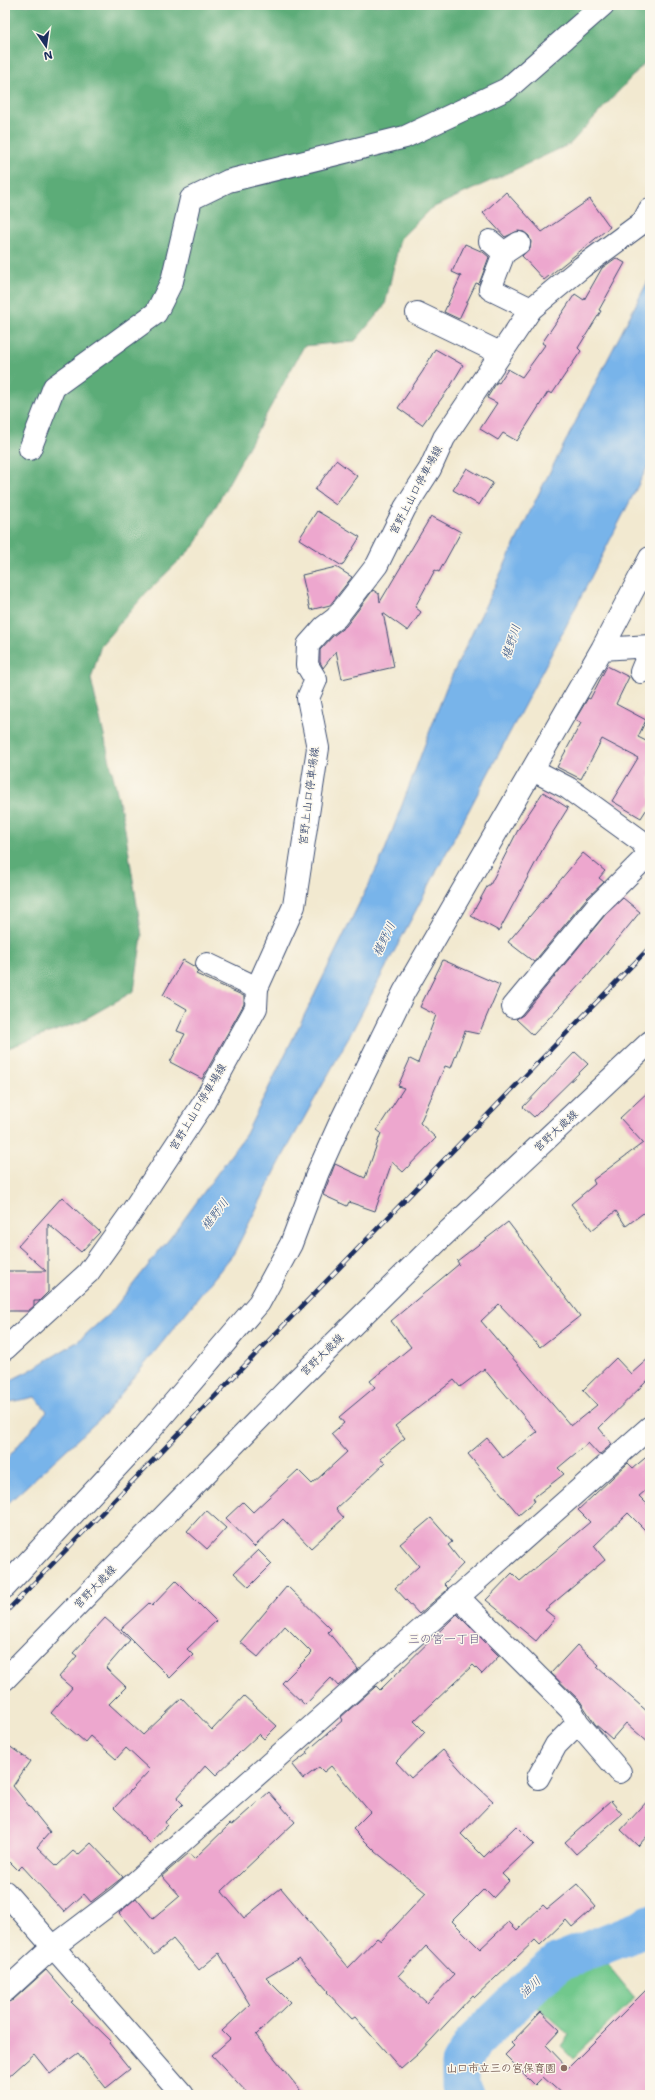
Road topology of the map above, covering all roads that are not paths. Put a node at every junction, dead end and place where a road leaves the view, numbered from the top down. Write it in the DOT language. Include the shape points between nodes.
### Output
graph roads {
  1 [pos="603,5"];
  2 [pos="650,209"];
  3 [pos="504,246"];
  4 [pos="531,309"];
  5 [pos="417,313"];
  6 [pos="500,354"];
  7 [pos="30,449"];
  8 [pos="650,558"];
  9 [pos="650,646"];
  10 [pos="602,649"];
  11 [pos="650,650"];
  12 [pos="641,672"];
  13 [pos="533,770"];
  14 [pos="645,835"];
  15 [pos="207,964"];
  16 [pos="257,988"];
  17 [pos="513,1007"];
  18 [pos="650,1042"];
  19 [pos="5,1349"];
  20 [pos="650,1428"];
  21 [pos="5,1587"];
  22 [pos="457,1596"];
  23 [pos="5,1679"];
  24 [pos="578,1723"];
  25 [pos="620,1772"];
  26 [pos="538,1778"];
  27 [pos="5,1892"];
  28 [pos="53,1947"];
  29 [pos="5,1991"];
  30 [pos="183,2095"];
  1 -- 7 [label="street" via="507,89 419,131 405,137 228,181 191,199 172,281 156,313 54,387"];
  2 -- 4 [label="street, 宮野上山口停車場線" via="643,222"];
  3 -- 4 [label="street" via="490,289"];
  4 -- 6 [label="street, 宮野上山口停車場線"];
  5 -- 6 [label="street"];
  6 -- 16 [label="street, 宮野上山口停車場線" via="444,438 430,469 405,508 378,564 336,618 308,645 306,665 316,680 308,698 318,748 294,906"];
  8 -- 10 [label="street"];
  9 -- 10 [label="street"];
  10 -- 13 [label="street"];
  11 -- 12 [label="street"];
  13 -- 14 [label="street" via="568,788"];
  13 -- 21 [label="street" via="404,992 318,1172 291,1244 259,1303 141,1441"];
  14 -- 17 [label="street" via="650,854 596,907"];
  15 -- 16 [label="street"];
  16 -- 19 [label="street, 宮野上山口停車場線" via="256,1008 203,1104 131,1213 88,1273"];
  18 -- 23 [label="street, 宮野大歳線" via="442,1237 294,1383"];
  20 -- 22 [label="street"];
  22 -- 24 [label="street" via="571,1710"];
  22 -- 28 [label="street" via="119,1897"];
  24 -- 25 [label="street"];
  24 -- 26 [label="street" via="556,1745"];
  27 -- 28 [label="street"];
  28 -- 29 [label="street"];
  28 -- 30 [label="street"];
}
